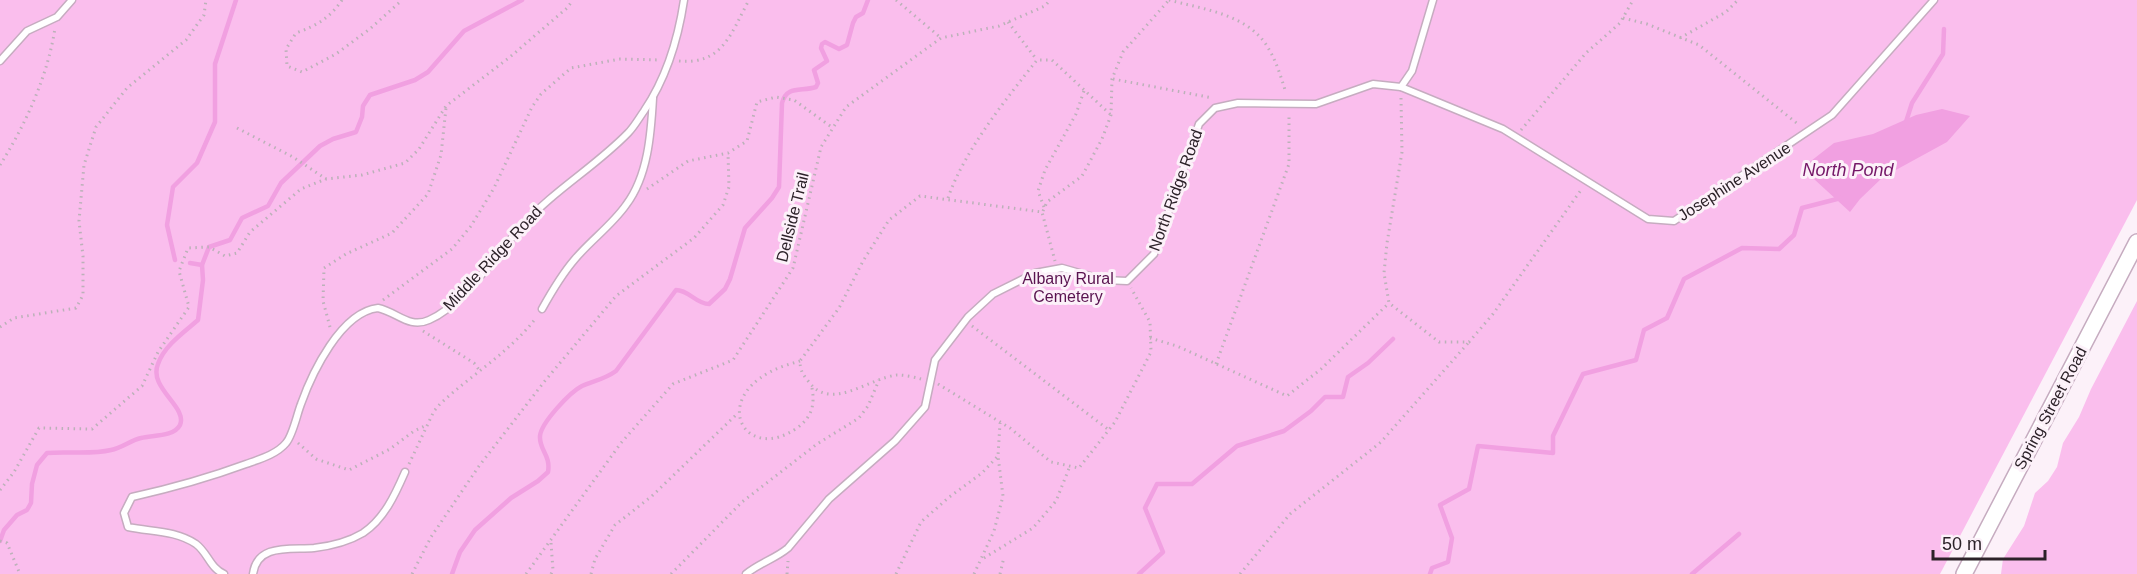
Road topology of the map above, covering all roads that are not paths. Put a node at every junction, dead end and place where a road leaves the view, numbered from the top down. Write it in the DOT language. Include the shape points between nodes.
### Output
graph roads {
  1 [pos="72,0"];
  2 [pos="684,0"];
  3 [pos="1433,0"];
  4 [pos="1934,0"];
  5 [pos="0,61"];
  6 [pos="1401,87"];
  7 [pos="653,98"];
  8 [pos="2137,242"];
  9 [pos="542,309"];
  10 [pos="405,472"];
  11 [pos="225,574"];
  12 [pos="253,574"];
  13 [pos="746,574"];
  14 [pos="1964,574"];
  1 -- 5 [label="lane" via="57,17 27,31"];
  2 -- 7 [label="lane, Middle Ridge Road" via="671,60"];
  3 -- 6 [label="lane" via="1412,71"];
  4 -- 6 [label="lane, Josephine Avenue" via="1832,115 1674,221 1648,219 1503,129"];
  6 -- 13 [label="lane, North Ridge Road" via="1373,84 1316,104 1238,103 1215,108 1199,124 1154,254 1127,281 1104,280 1062,268 1035,273 993,294 965,321 935,360 925,407 895,441 829,500 788,548"];
  7 -- 9 [label="lane, Middle Ridge Road" via="650,138 632,196 568,268"];
  7 -- 11 [label="lane, Middle Ridge Road" via="630,131 556,191 459,299 429,320 415,323 383,309 373,309 355,319 316,369 287,442 271,455 194,483 132,497 124,513 128,527 174,533 197,545 216,571"];
  8 -- 14 [label="street, Spring Street Road"];
  10 -- 12 [label="lane" via="385,511 361,534 336,544 266,553 257,561"];
}
